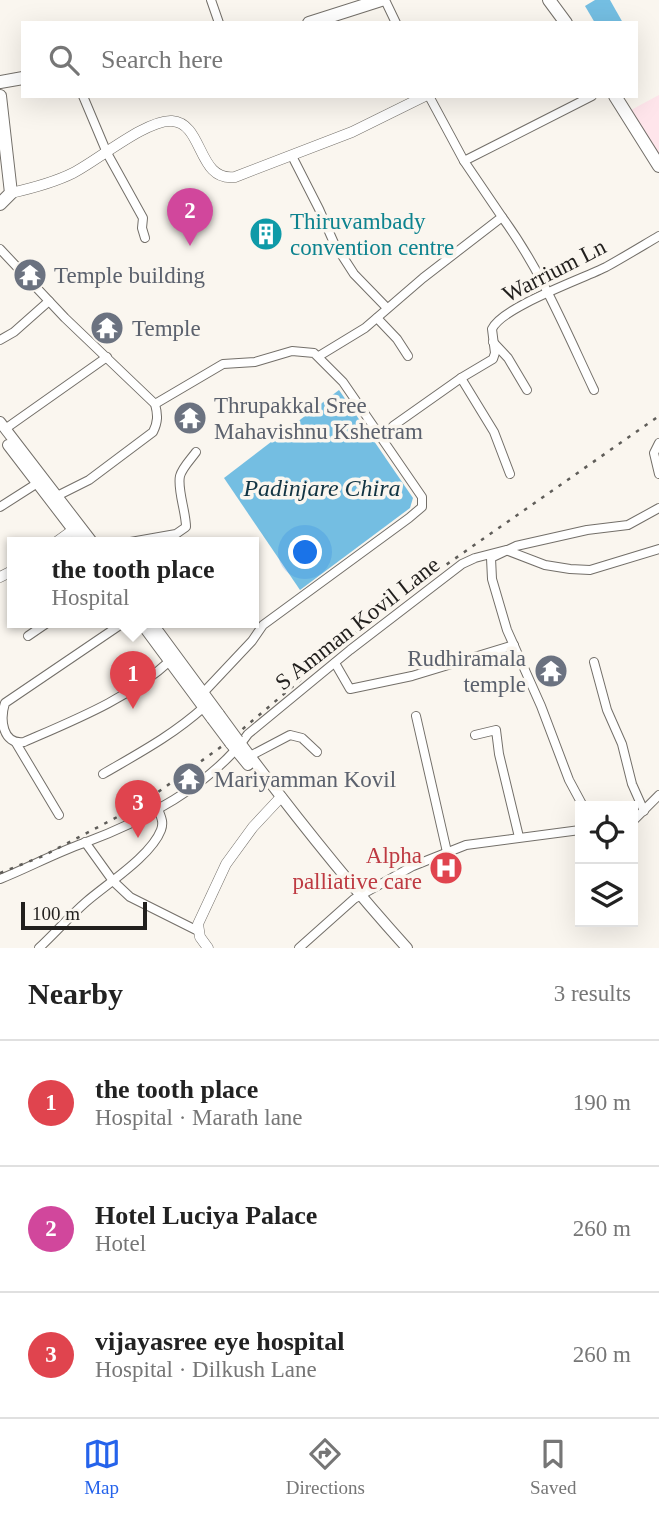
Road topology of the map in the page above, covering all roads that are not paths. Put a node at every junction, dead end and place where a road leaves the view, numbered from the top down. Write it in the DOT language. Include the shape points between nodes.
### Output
graph roads {
  1 [pos="211,0"];
  2 [pos="383,0"];
  3 [pos="549,0"];
  4 [pos="218,21"];
  5 [pos="315,21"];
  6 [pos="395,21"];
  7 [pos="562,21"];
  8 [pos="21,78"];
  9 [pos="0,82"];
  10 [pos="0,96"];
  11 [pos="84,98"];
  12 [pos="423,98"];
  13 [pos="428,98"];
  14 [pos="588,98"];
  15 [pos="616,98"];
  16 [pos="107,153"];
  17 [pos="292,156"];
  18 [pos="464,161"];
  19 [pos="659,166"];
  20 [pos="11,193"];
  21 [pos="0,204"];
  22 [pos="502,217"];
  23 [pos="659,236"];
  24 [pos="145,238"];
  25 [pos="0,249"];
  26 [pos="548,293"];
  27 [pos="49,301"];
  28 [pos="387,308"];
  29 [pos="377,318"];
  30 [pos="0,340"];
  31 [pos="491,340"];
  32 [pos="319,356"];
  33 [pos="408,356"];
  34 [pos="107,357"];
  35 [pos="460,378"];
  36 [pos="527,390"];
  37 [pos="594,390"];
  38 [pos="155,404"];
  39 [pos="393,426"];
  40 [pos="2,428"];
  41 [pos="659,443"];
  42 [pos="196,452"];
  43 [pos="510,474"];
  44 [pos="659,474"];
  45 [pos="36,484"];
  46 [pos="53,498"];
  47 [pos="0,507"];
  48 [pos="659,509"];
  49 [pos="76,527"];
  50 [pos="63,537"];
  51 [pos="80,537"];
  52 [pos="87,537"];
  53 [pos="159,537"];
  54 [pos="659,549"];
  55 [pos="506,550"];
  56 [pos="40,628"];
  57 [pos="115,628"];
  58 [pos="145,628"];
  59 [pos="155,628"];
  60 [pos="28,636"];
  61 [pos="514,645"];
  62 [pos="172,659"];
  63 [pos="594,662"];
  64 [pos="335,663"];
  65 [pos="203,693"];
  66 [pos="204,707"];
  67 [pos="416,716"];
  68 [pos="216,717"];
  69 [pos="475,735"];
  70 [pos="3,737"];
  71 [pos="16,743"];
  72 [pos="236,744"];
  73 [pos="317,752"];
  74 [pos="250,756"];
  75 [pos="103,774"];
  76 [pos="659,795"];
  77 [pos="279,800"];
  78 [pos="580,801"];
  79 [pos="158,809"];
  80 [pos="644,811"];
  81 [pos="59,815"];
  82 [pos="638,816"];
  83 [pos="575,831"];
  84 [pos="519,837"];
  85 [pos="85,842"];
  86 [pos="447,852"];
  87 [pos="0,879"];
  88 [pos="113,881"];
  89 [pos="357,897"];
  90 [pos="198,931"];
  91 [pos="39,948"];
  92 [pos="208,948"];
  93 [pos="299,948"];
  94 [pos="398,948"];
  95 [pos="407,948"];
  1 -- 4 [label="street"];
  2 -- 5 [label="main road"];
  2 -- 6 [label="street"];
  3 -- 7 [label="main road"];
  8 -- 9 [label="main road"];
  10 -- 20 [label="main road"];
  11 -- 16 [label="street"];
  12 -- 17 [label="street"];
  13 -- 18 [label="street"];
  14 -- 18 [label="street"];
  15 -- 19 [label="main road"];
  16 -- 17 [label="street" via="148,127 169,121 182,123 213,171 227,178"];
  16 -- 20 [label="street" via="72,174"];
  16 -- 24 [label="street" via="143,218"];
  17 -- 28 [label="street" via="334,243 354,274"];
  18 -- 22 [label="street"];
  20 -- 21 [label="main road"];
  22 -- 26 [label="street" via="522,243"];
  22 -- 28 [label="street"];
  23 -- 26 [label="street, Warrium Ln" via="605,268"];
  25 -- 27 [label="street"];
  26 -- 31 [label="street, Warrium Ln" via="494,323"];
  26 -- 37 [label="street"];
  27 -- 30 [label="street"];
  27 -- 34 [label="street"];
  28 -- 29 [label="street"];
  29 -- 32 [label="street"];
  29 -- 33 [label="street"];
  31 -- 35 [label="street, Warrium Ln" via="493,359"];
  31 -- 36 [label="street"];
  32 -- 38 [label="street" via="292,351 255,362 223,364"];
  32 -- 65 [label="street" via="343,382 417,488 422,507 278,612"];
  34 -- 38 [label="street"];
  34 -- 40 [label="street"];
  35 -- 39 [label="street, Warrium Ln"];
  35 -- 43 [label="street" via="494,432"];
  38 -- 46 [label="street" via="153,432 89,480"];
  40 -- 45 [label="main road"];
  40 -- 46 [label="main road"];
  41 -- 44 [label="street" via="654,453"];
  42 -- 53 [label="street" via="180,475 186,527"];
  45 -- 46 [label="main road"];
  45 -- 47 [label="street"];
  46 -- 49 [label="main road"];
  48 -- 55 [label="street, S Amman Kovil Lane" via="628,526 587,530"];
  49 -- 50 [label="street"];
  49 -- 51 [label="main road"];
  49 -- 52 [label="main road"];
  54 -- 55 [label="street" via="590,570 545,565"];
  55 -- 61 [label="street" via="491,558 490,565 499,608"];
  55 -- 64 [label="street, S Amman Kovil Lane" via="462,564"];
  56 -- 60 [label="street"];
  57 -- 70 [label="street" via="5,703"];
  58 -- 62 [label="main road"];
  59 -- 62 [label="main road"];
  61 -- 64 [label="street" via="412,676 350,689"];
  61 -- 78 [label="street"];
  62 -- 65 [label="main road"];
  62 -- 66 [label="main road"];
  62 -- 71 [label="street" via="157,674 97,710"];
  63 -- 80 [label="street"];
  64 -- 72 [label="street, S Amman Kovil Lane"];
  65 -- 68 [label="main road"];
  66 -- 68 [label="main road"];
  66 -- 75 [label="street" via="185,725"];
  67 -- 86 [label="street"];
  68 -- 72 [label="main road, bridge"];
  69 -- 84 [label="street" via="496,730"];
  70 -- 71 [label="street"];
  71 -- 81 [label="street"];
  72 -- 74 [label="main road"];
  72 -- 77 [label="main road"];
  72 -- 79 [label="street, S Amman Kovil Lane" via="187,791"];
  73 -- 74 [label="street" via="302,738 290,735"];
  74 -- 77 [label="main road"];
  76 -- 80 [label="street"];
  77 -- 89 [label="main road"];
  77 -- 90 [label="street" via="226,864"];
  79 -- 85 [label="street, S Amman Kovil Lane"];
  79 -- 88 [label="street" via="161,832"];
  80 -- 82 [label="street"];
  83 -- 84 [label="street"];
  84 -- 86 [label="street"];
  85 -- 87 [label="street, S Amman Kovil Lane"];
  85 -- 88 [label="street"];
  86 -- 89 [label="street"];
  88 -- 90 [label="street" via="145,906"];
  88 -- 91 [label="street"];
  89 -- 93 [label="street"];
  89 -- 94 [label="main road"];
  89 -- 95 [label="main road"];
  90 -- 92 [label="street"];
}
